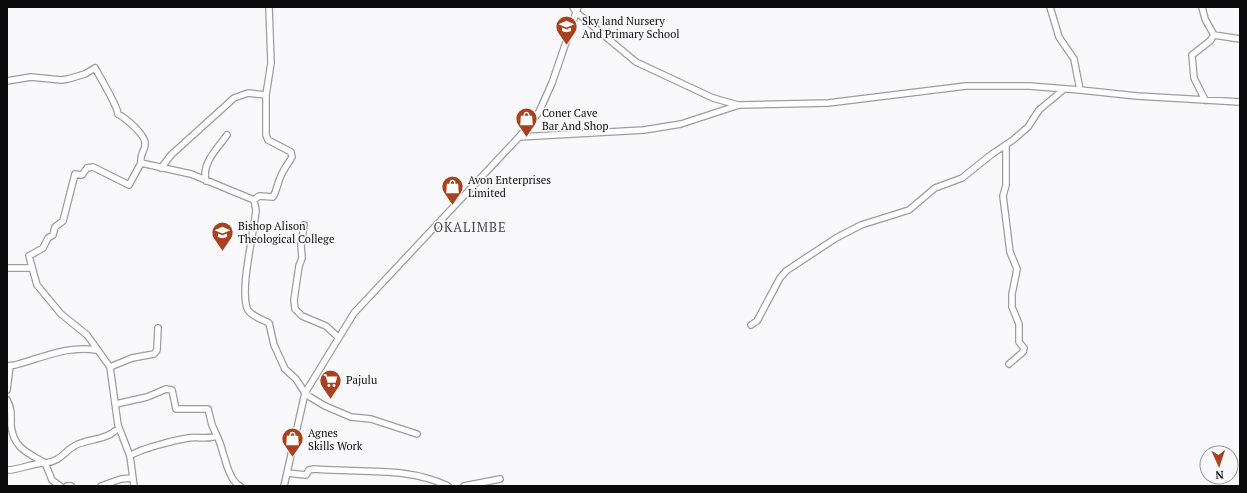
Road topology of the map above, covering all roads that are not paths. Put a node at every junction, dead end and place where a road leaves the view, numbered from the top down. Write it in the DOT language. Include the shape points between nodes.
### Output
graph roads {
  1 [pos="269,7"];
  2 [pos="1050,7"];
  3 [pos="1202,7"];
  4 [pos="576,9"];
  5 [pos="1214,35"];
  6 [pos="1240,38"];
  7 [pos="7,81"];
  8 [pos="1063,90"];
  9 [pos="1080,90"];
  10 [pos="266,95"];
  11 [pos="1205,100"];
  12 [pos="1240,102"];
  13 [pos="739,105"];
  14 [pos="228,135"];
  15 [pos="519,137"];
  16 [pos="1006,146"];
  17 [pos="141,163"];
  18 [pos="161,168"];
  19 [pos="206,181"];
  20 [pos="254,200"];
  21 [pos="304,225"];
  22 [pos="7,268"];
  23 [pos="31,268"];
  24 [pos="751,325"];
  25 [pos="158,328"];
  26 [pos="338,337"];
  27 [pos="96,350"];
  28 [pos="1009,364"];
  29 [pos="9,366"];
  30 [pos="110,367"];
  31 [pos="7,390"];
  32 [pos="305,393"];
  33 [pos="7,400"];
  34 [pos="116,404"];
  35 [pos="9,424"];
  36 [pos="114,431"];
  37 [pos="417,434"];
  38 [pos="217,436"];
  39 [pos="130,456"];
  40 [pos="45,463"];
  41 [pos="7,470"];
  42 [pos="287,473"];
  43 [pos="133,478"];
  44 [pos="500,480"];
  45 [pos="60,486"];
  46 [pos="67,486"];
  47 [pos="71,486"];
  48 [pos="101,486"];
  49 [pos="134,486"];
  50 [pos="240,486"];
  51 [pos="284,486"];
  52 [pos="448,486"];
  53 [pos="464,486"];
  1 -- 10 [label="street" via="271,63"];
  2 -- 9 [label="street" via="1059,37 1074,59"];
  3 -- 5 [label="street"];
  4 -- 13 [label="street" via="636,62 713,98"];
  4 -- 15 [label="street" via="552,83 539,112"];
  5 -- 6 [label="street"];
  5 -- 11 [label="street" via="1192,55 1194,78"];
  7 -- 17 [label="street" via="31,77 68,79 95,68 117,106 118,114 130,122 145,141"];
  8 -- 9 [label="street"];
  8 -- 13 [label="street" via="998,85 966,86 828,103"];
  8 -- 16 [label="street" via="1039,110 1028,126"];
  9 -- 11 [label="street"];
  10 -- 18 [label="street" via="248,93 234,98 171,155"];
  10 -- 20 [label="street" via="267,138 291,152 292,157 273,196 259,196"];
  11 -- 12 [label="street"];
  13 -- 15 [label="street" via="681,124 644,130"];
  14 -- 19 [label="street" via="206,166"];
  15 -- 26 [label="street" via="358,308"];
  16 -- 24 [label="street" via="962,178 935,188 909,210 861,224 786,271 757,321"];
  16 -- 28 [label="street" via="1006,185 1003,196 1010,252 1017,269 1012,306 1019,324 1019,342 1024,348 1023,352"];
  17 -- 18 [label="street"];
  17 -- 23 [label="street" via="129,185 93,168 87,168 82,175 74,174 63,221 55,227 53,235 43,248 29,256"];
  18 -- 19 [label="street" via="191,174"];
  19 -- 20 [label="street"];
  20 -- 32 [label="street" via="256,210 246,283 246,307 251,313 269,323 274,345 285,368"];
  21 -- 26 [label="street" via="295,309 302,316 326,326"];
  22 -- 23 [label="street"];
  23 -- 27 [label="street" via="36,285 61,314 87,335"];
  25 -- 30 [label="street" via="157,350 154,354 132,358"];
  26 -- 32 [label="street"];
  27 -- 29 [label="street" via="71,350"];
  27 -- 30 [label="street"];
  29 -- 31 [label="street"];
  30 -- 34 [label="street"];
  32 -- 37 [label="street" via="325,406 351,416 371,418"];
  32 -- 42 [label="street"];
  33 -- 35 [label="street" via="12,411"];
  34 -- 38 [label="street" via="147,397 162,390 172,390 176,409 208,409"];
  34 -- 39 [label="street" via="120,431"];
  35 -- 40 [label="street" via="16,442 26,454"];
  36 -- 40 [label="street" via="77,445 61,458"];
  38 -- 39 [label="street" via="208,439 188,438"];
  38 -- 50 [label="street" via="232,479"];
  39 -- 43 [label="street"];
  40 -- 41 [label="street"];
  40 -- 45 [label="street" via="52,480"];
  42 -- 51 [label="street"];
  42 -- 52 [label="street" via="304,475 314,469 379,471 425,477"];
  43 -- 48 [label="street"];
  43 -- 49 [label="street"];
  44 -- 53 [label="street"];
  46 -- 47 [label="street"];
}
